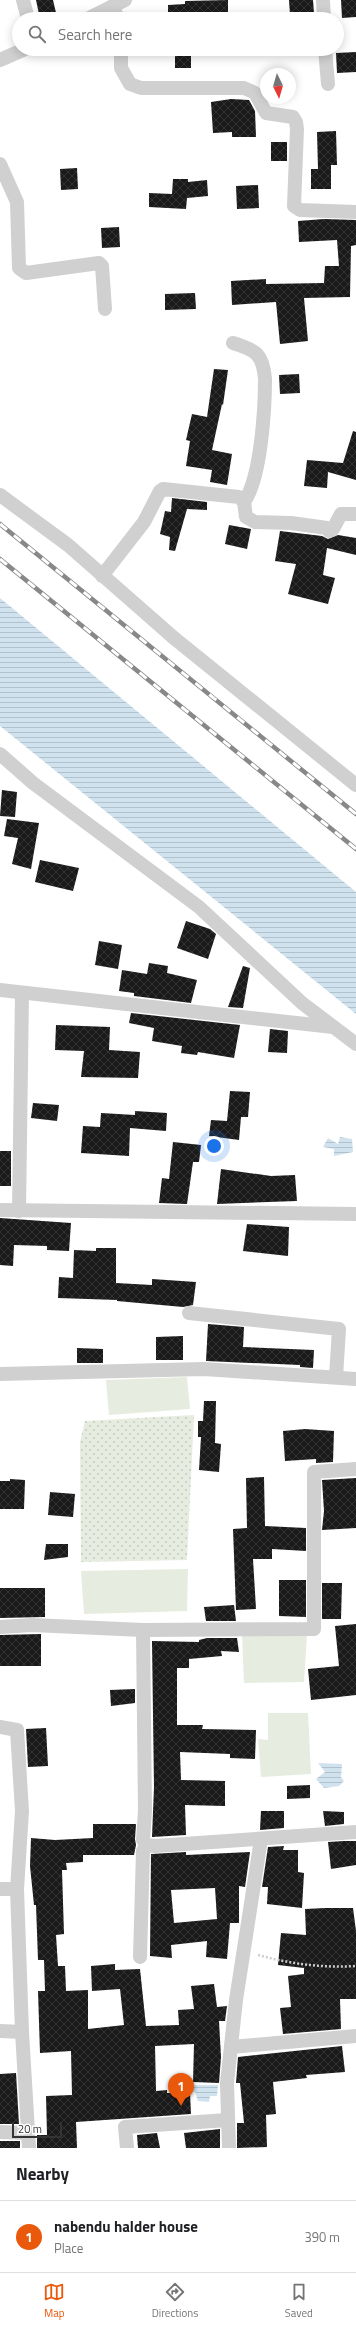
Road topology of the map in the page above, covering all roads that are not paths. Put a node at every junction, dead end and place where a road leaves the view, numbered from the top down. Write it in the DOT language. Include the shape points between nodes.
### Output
graph roads {
  1 [pos="23,0"];
  2 [pos="323,0"];
  3 [pos="119,3"];
  4 [pos="26,12"];
  5 [pos="101,12"];
  6 [pos="324,12"];
  7 [pos="12,55"];
  8 [pos="121,56"];
  9 [pos="326,56"];
  10 [pos="0,60"];
  11 [pos="328,84"];
  12 [pos="0,164"];
  13 [pos="356,212"];
  14 [pos="105,309"];
  15 [pos="233,343"];
  16 [pos="0,495"];
  17 [pos="244,502"];
  18 [pos="356,514"];
  19 [pos="102,576"];
  20 [pos="0,754"];
  21 [pos="356,785"];
  22 [pos="0,990"];
  23 [pos="22,993"];
  24 [pos="334,1027"];
  25 [pos="356,1044"];
  26 [pos="0,1210"];
  27 [pos="19,1211"];
  28 [pos="356,1214"];
  29 [pos="189,1313"];
  30 [pos="0,1374"];
  31 [pos="336,1377"];
  32 [pos="356,1379"];
  33 [pos="356,1469"];
  34 [pos="0,1628"];
  35 [pos="143,1630"];
  36 [pos="0,1727"];
  37 [pos="356,1832"];
  38 [pos="261,1839"];
  39 [pos="147,1845"];
  40 [pos="0,1889"];
  41 [pos="17,1890"];
  42 [pos="140,1956"];
  43 [pos="0,2031"];
  44 [pos="22,2032"];
  45 [pos="356,2036"];
  46 [pos="231,2047"];
  47 [pos="228,2120"];
  48 [pos="0,2132"];
  49 [pos="27,2132"];
  50 [pos="29,2148"];
  51 [pos="127,2148"];
  52 [pos="229,2148"];
  1 -- 4 [label="street"];
  2 -- 6 [label="street"];
  3 -- 5 [label="street"];
  7 -- 10 [label="street"];
  8 -- 13 [label="street" via="121,68 130,84 141,88 244,88 255,93 266,113 293,117 297,129 294,206 300,210"];
  9 -- 11 [label="street"];
  12 -- 14 [label="street" via="18,207 19,268 26,273 98,263 102,266"];
  15 -- 17 [label="street" via="250,348 259,356 264,365 265,379 256,469 253,484"];
  16 -- 19 [label="street" via="68,544"];
  17 -- 18 [label="street" via="244,512 249,520 291,522 327,528 329,531 333,529 340,514"];
  17 -- 19 [label="street" via="239,497 163,489 144,522"];
  19 -- 21 [label="street" via="254,704"];
  20 -- 24 [label="street" via="33,783 199,907 302,1002"];
  22 -- 23 [label="street"];
  23 -- 24 [label="street"];
  23 -- 27 [label="street"];
  24 -- 25 [label="street"];
  26 -- 27 [label="street"];
  27 -- 28 [label="street"];
  29 -- 31 [label="street" via="339,1329"];
  30 -- 31 [label="street" via="204,1369"];
  31 -- 32 [label="street"];
  33 -- 35 [label="street" via="314,1472 314,1629"];
  34 -- 35 [label="street" via="32,1625"];
  35 -- 39 [label="street" via="143,1840"];
  36 -- 41 [label="street" via="17,1730 22,1812"];
  37 -- 38 [label="street"];
  38 -- 39 [label="street"];
  38 -- 46 [label="street"];
  39 -- 42 [label="street" via="142,1851"];
  40 -- 41 [label="street"];
  41 -- 44 [label="street"];
  43 -- 44 [label="street"];
  44 -- 49 [label="street"];
  45 -- 46 [label="street"];
  46 -- 47 [label="street" via="227,2083"];
  47 -- 51 [label="street" via="125,2127"];
  47 -- 52 [label="street"];
  48 -- 49 [label="street"];
  49 -- 50 [label="street"];
}
